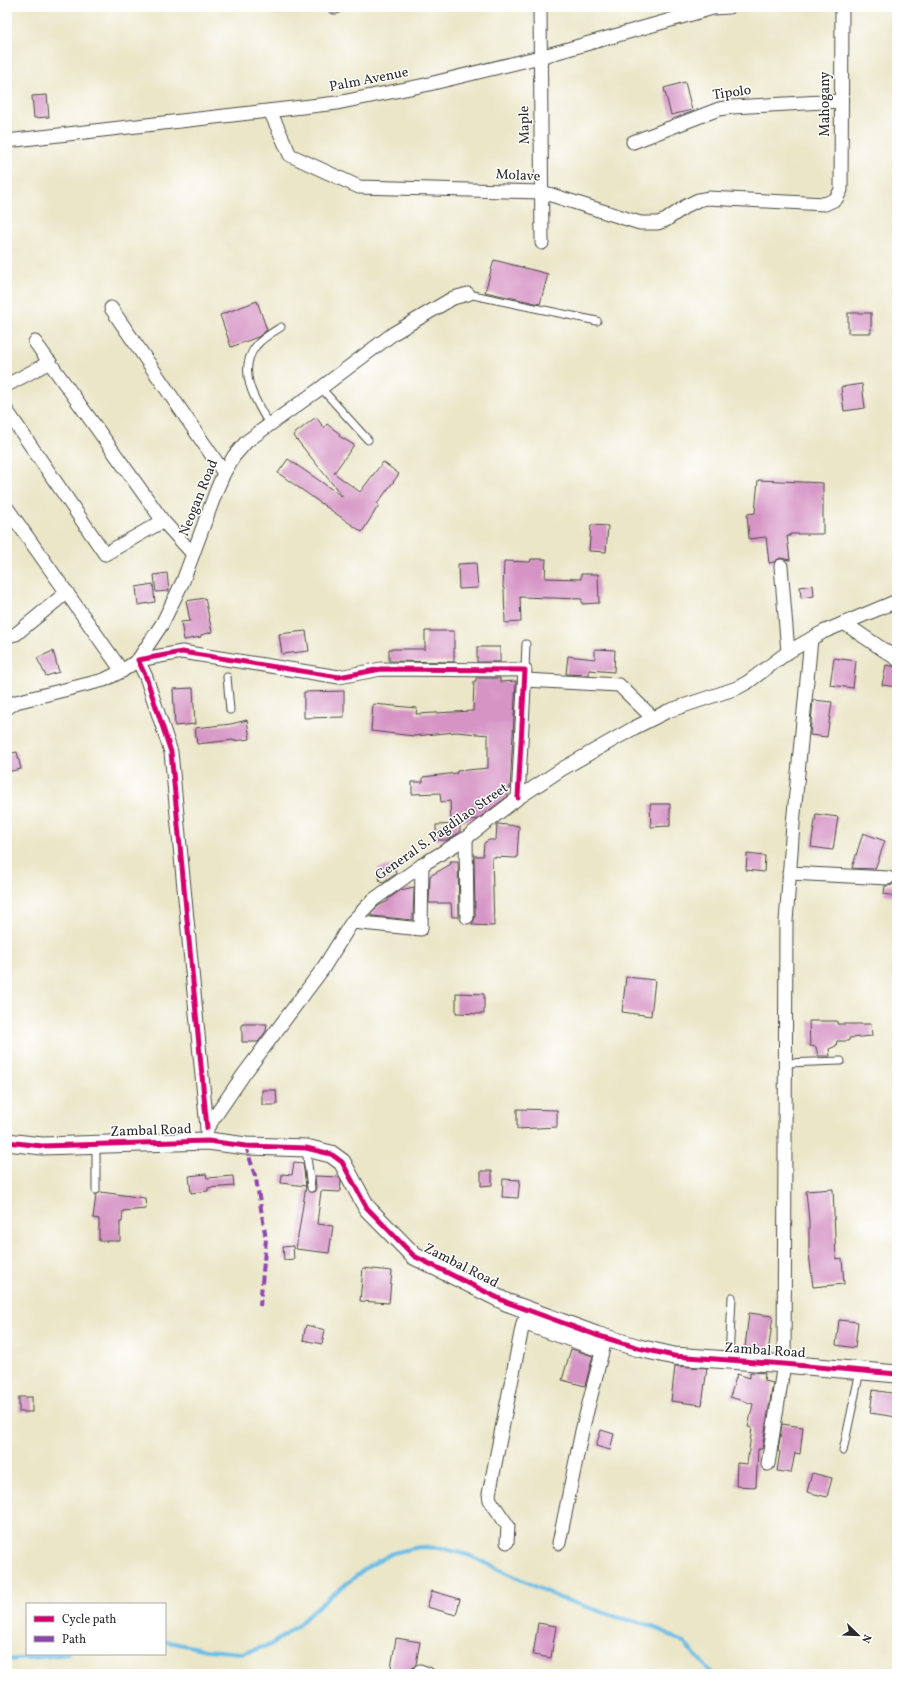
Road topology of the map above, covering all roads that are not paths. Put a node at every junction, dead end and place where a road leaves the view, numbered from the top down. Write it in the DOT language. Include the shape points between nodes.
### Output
graph roads {
  1 [pos="540,7"];
  2 [pos="729,7"];
  3 [pos="842,7"];
  4 [pos="540,57"];
  5 [pos="841,101"];
  6 [pos="270,110"];
  7 [pos="7,141"];
  8 [pos="633,142"];
  9 [pos="542,192"];
  10 [pos="836,199"];
  11 [pos="542,243"];
  12 [pos="468,294"];
  13 [pos="111,308"];
  14 [pos="597,321"];
  15 [pos="281,326"];
  16 [pos="35,342"];
  17 [pos="50,362"];
  18 [pos="7,385"];
  19 [pos="321,388"];
  20 [pos="7,411"];
  21 [pos="269,424"];
  22 [pos="368,440"];
  23 [pos="224,473"];
  24 [pos="7,508"];
  25 [pos="164,521"];
  26 [pos="193,554"];
  27 [pos="781,566"];
  28 [pos="67,592"];
  29 [pos="897,601"];
  30 [pos="844,623"];
  31 [pos="7,636"];
  32 [pos="811,639"];
  33 [pos="526,644"];
  34 [pos="788,652"];
  35 [pos="897,659"];
  36 [pos="138,660"];
  37 [pos="122,671"];
  38 [pos="525,675"];
  39 [pos="227,677"];
  40 [pos="7,708"];
  41 [pos="230,710"];
  42 [pos="653,718"];
  43 [pos="518,798"];
  44 [pos="466,838"];
  45 [pos="422,865"];
  46 [pos="789,873"];
  47 [pos="888,878"];
  48 [pos="467,917"];
  49 [pos="352,922"];
  50 [pos="841,1061"];
  51 [pos="786,1063"];
  52 [pos="208,1135"];
  53 [pos="7,1142"];
  54 [pos="96,1144"];
  55 [pos="306,1148"];
  56 [pos="311,1188"];
  57 [pos="96,1190"];
  58 [pos="732,1297"];
  59 [pos="604,1344"];
  60 [pos="729,1360"];
  61 [pos="784,1364"];
  62 [pos="860,1371"];
  63 [pos="897,1374"];
  64 [pos="843,1451"];
  65 [pos="768,1464"];
  66 [pos="508,1542"];
  67 [pos="559,1543"];
  1 -- 4 [label="street, Maple"];
  2 -- 4 [label="street, Palm Avenue" via="713,8"];
  3 -- 5 [label="street, Mahogany"];
  4 -- 6 [label="street, Palm Avenue" via="426,85 337,103"];
  4 -- 9 [label="street, Maple"];
  5 -- 8 [label="street, Tipolo" via="718,109"];
  5 -- 10 [label="street, Mahogany" via="841,190"];
  6 -- 7 [label="street, Palm Avenue"];
  6 -- 9 [label="street, Molave" via="290,155 359,187"];
  9 -- 10 [label="street, Molave" via="640,223 658,224 686,206 708,198 826,204"];
  9 -- 11 [label="street, Maple"];
  12 -- 14 [label="lane"];
  12 -- 19 [label="street, Neogan Road" via="453,298 394,333"];
  13 -- 23 [label="street"];
  15 -- 21 [label="lane" via="256,346 250,359 247,376 257,405"];
  16 -- 17 [label="street"];
  17 -- 18 [label="street"];
  17 -- 25 [label="street"];
  19 -- 21 [label="street, Neogan Road"];
  19 -- 22 [label="lane"];
  20 -- 25 [label="street" via="105,554"];
  21 -- 23 [label="street, Neogan Road" via="247,441"];
  23 -- 26 [label="street, Neogan Road"];
  24 -- 28 [label="street"];
  25 -- 26 [label="street"];
  26 -- 36 [label="street, Neogan Road" via="172,606"];
  27 -- 34 [label="street"];
  28 -- 31 [label="street" via="16,634"];
  28 -- 37 [label="street"];
  29 -- 30 [label="street, General S. Pagdilao Street"];
  30 -- 32 [label="street, General S. Pagdilao Street"];
  30 -- 35 [label="street"];
  32 -- 34 [label="street, General S. Pagdilao Street"];
  32 -- 46 [label="street"];
  33 -- 38 [label="lane"];
  34 -- 42 [label="street, General S. Pagdilao Street" via="737,688"];
  36 -- 37 [label="street, Neogan Road"];
  36 -- 38 [label="street" via="182,652 339,677 381,669"];
  36 -- 52 [label="street" via="171,752"];
  37 -- 40 [label="street, Neogan Road" via="104,680 16,702"];
  38 -- 42 [label="street" via="619,686"];
  38 -- 43 [label="street"];
  39 -- 41 [label="lane"];
  42 -- 43 [label="street, General S. Pagdilao Street"];
  43 -- 44 [label="street, General S. Pagdilao Street"];
  44 -- 45 [label="street, General S. Pagdilao Street"];
  44 -- 48 [label="street"];
  45 -- 49 [label="street, General S. Pagdilao Street" via="373,900"];
  45 -- 49 [label="street" via="421,929"];
  46 -- 47 [label="street"];
  46 -- 51 [label="street" via="786,922"];
  49 -- 52 [label="street, General S. Pagdilao Street" via="322,970 244,1074"];
  50 -- 51 [label="lane"];
  51 -- 61 [label="street"];
  52 -- 54 [label="street, Zambal Road"];
  52 -- 55 [label="street, Zambal Road" via="246,1146"];
  53 -- 54 [label="street, Zambal Road" via="42,1146"];
  54 -- 57 [label="lane"];
  55 -- 56 [label="lane"];
  55 -- 59 [label="street, Zambal Road" via="336,1156 342,1162 367,1208 414,1256 506,1302"];
  58 -- 60 [label="lane"];
  59 -- 60 [label="street, Zambal Road" via="674,1356"];
  59 -- 66 [label="street" via="523,1323 489,1494 490,1500 508,1526"];
  59 -- 67 [label="street" via="582,1431"];
  60 -- 61 [label="street, Zambal Road"];
  61 -- 62 [label="street, Zambal Road"];
  61 -- 65 [label="street"];
  62 -- 63 [label="street, Zambal Road"];
  62 -- 64 [label="lane"];
}
